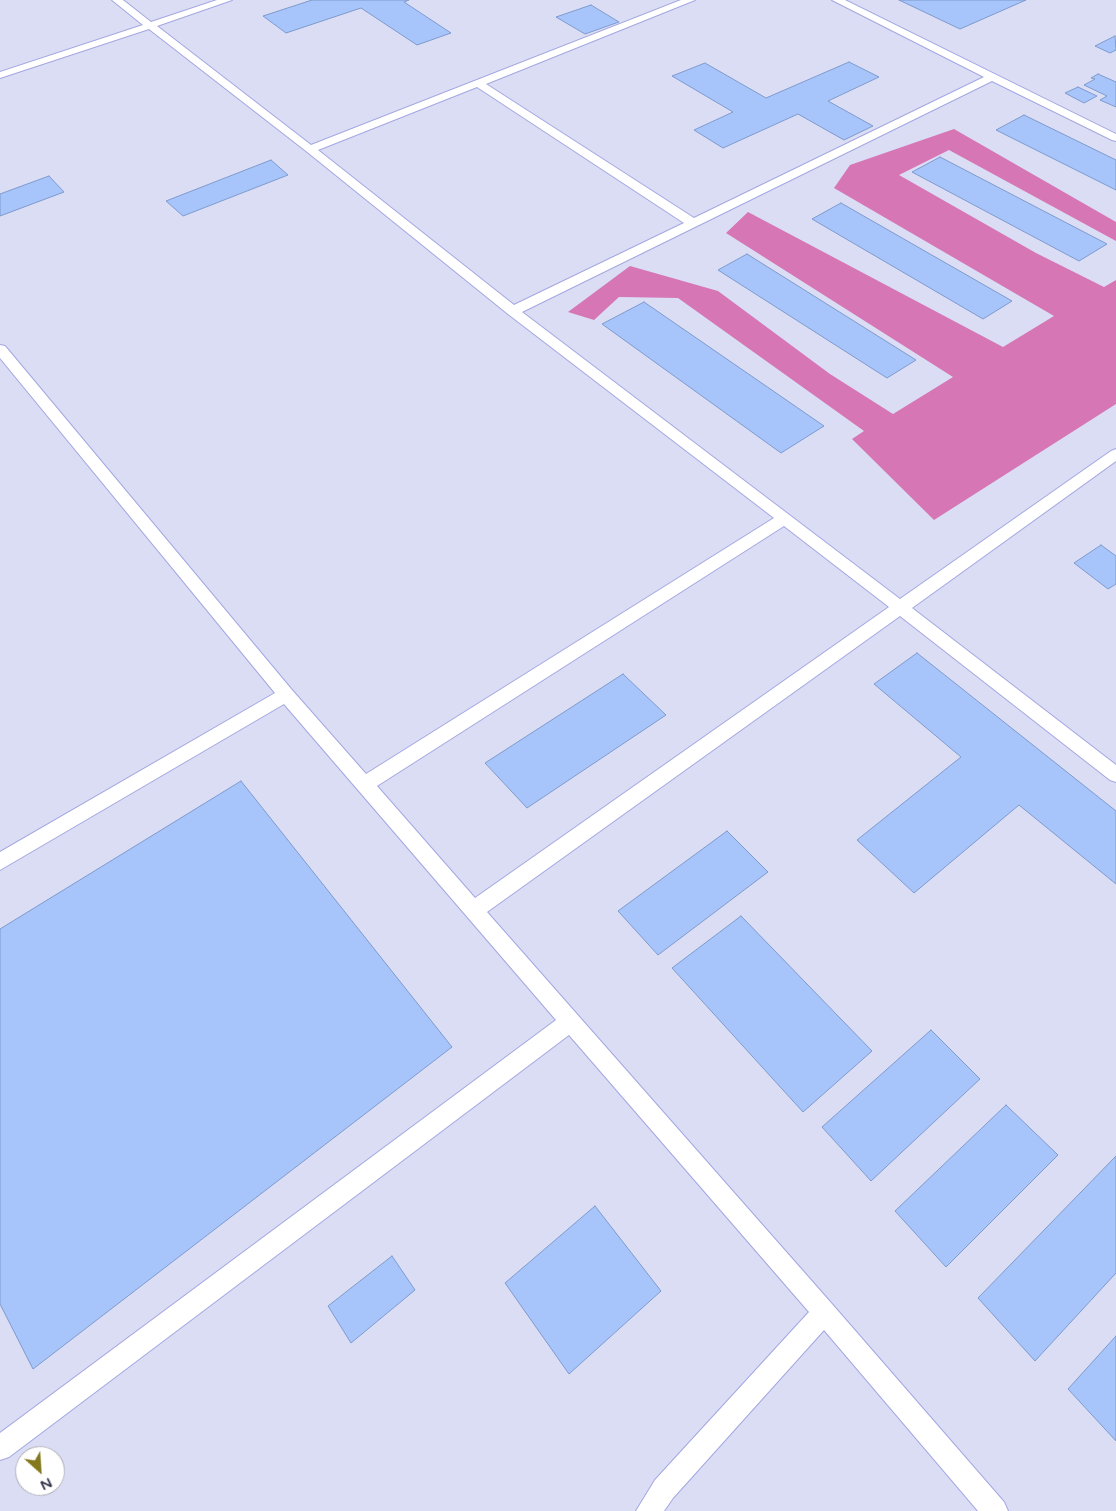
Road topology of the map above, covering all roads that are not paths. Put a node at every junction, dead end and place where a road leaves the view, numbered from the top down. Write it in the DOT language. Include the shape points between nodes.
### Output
graph roads {
  1 [pos="117,0"];
  2 [pos="227,0"];
  3 [pos="690,0"];
  4 [pos="837,0"];
  5 [pos="152,25"];
  6 [pos="0,75"];
  7 [pos="992,76"];
  8 [pos="478,83"];
  9 [pos="1116,138"];
  10 [pos="310,149"];
  11 [pos="693,223"];
  12 [pos="513,311"];
  13 [pos="0,349"];
  14 [pos="1116,454"];
  15 [pos="785,518"];
  16 [pos="900,608"];
  17 [pos="286,695"];
  18 [pos="1116,774"];
  19 [pos="364,785"];
  20 [pos="0,862"];
  21 [pos="474,910"];
  22 [pos="570,1021"];
  23 [pos="824,1312"];
  24 [pos="0,1448"];
  25 [pos="649,1511"];
  26 [pos="995,1511"];
  1 -- 5 [label="lane"];
  2 -- 5 [label="lane"];
  3 -- 8 [label="lane"];
  4 -- 7 [label="lane"];
  5 -- 6 [label="lane"];
  5 -- 10 [label="lane"];
  7 -- 9 [label="lane"];
  7 -- 11 [label="lane"];
  8 -- 10 [label="lane"];
  8 -- 11 [label="lane"];
  10 -- 12 [label="lane"];
  11 -- 12 [label="lane"];
  12 -- 15 [label="lane"];
  13 -- 17 [label="lane"];
  14 -- 16 [label="lane"];
  15 -- 16 [label="lane"];
  15 -- 19 [label="lane"];
  16 -- 18 [label="lane"];
  16 -- 21 [label="lane"];
  17 -- 19 [label="lane"];
  17 -- 20 [label="lane"];
  19 -- 21 [label="lane"];
  21 -- 22 [label="lane"];
  22 -- 23 [label="lane"];
  22 -- 24 [label="lane"];
  23 -- 25 [label="lane" via="664,1489"];
  23 -- 26 [label="lane"];
}
